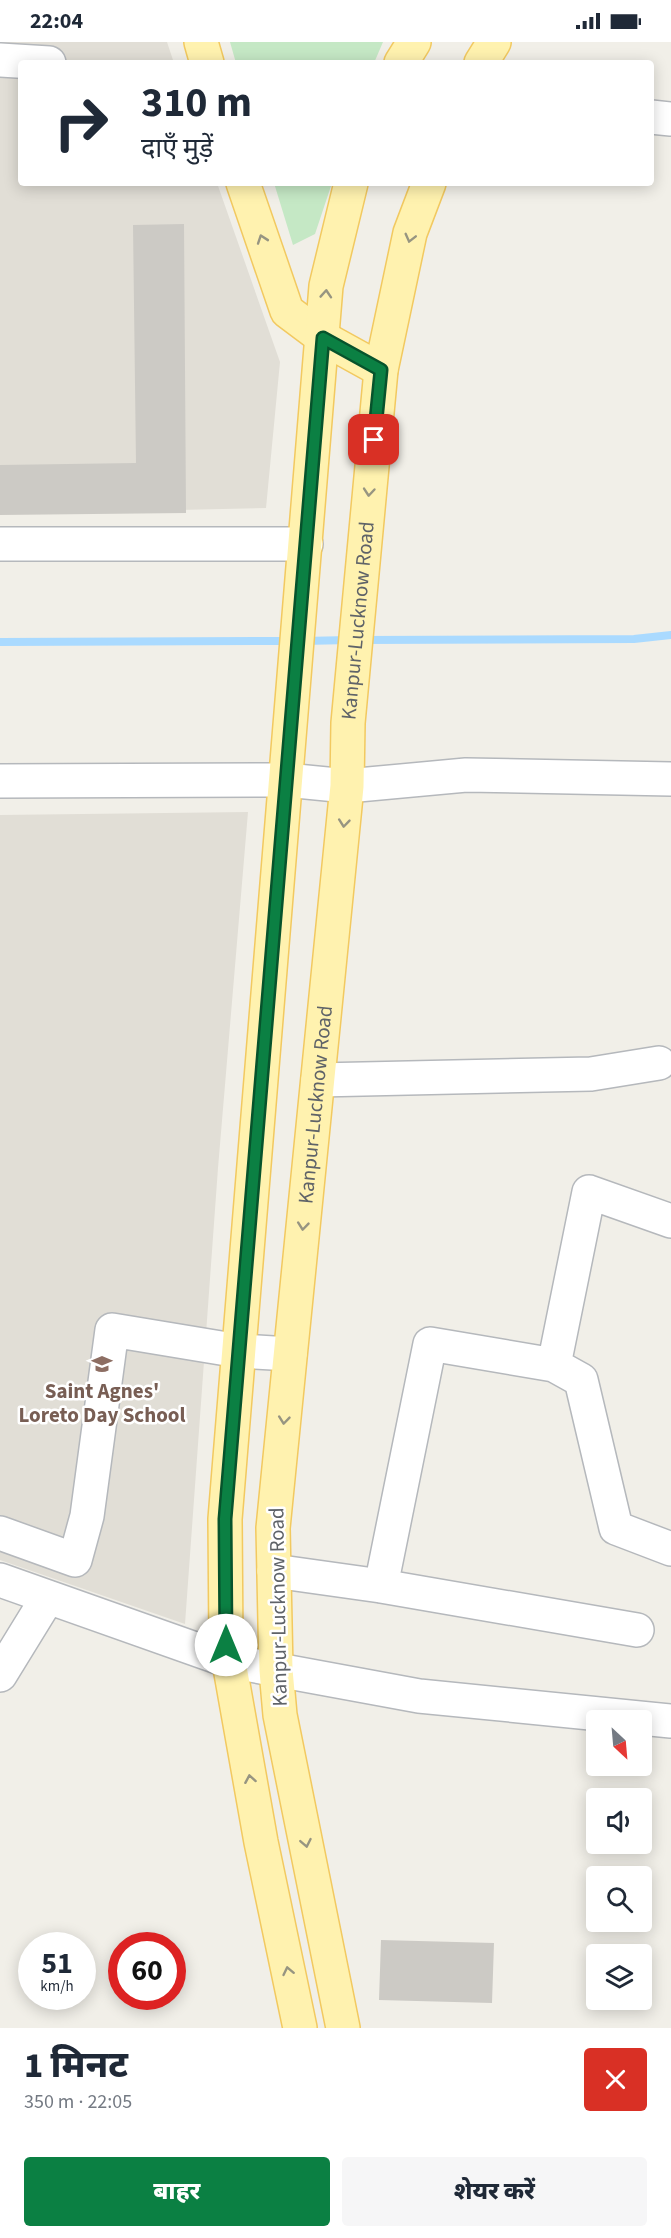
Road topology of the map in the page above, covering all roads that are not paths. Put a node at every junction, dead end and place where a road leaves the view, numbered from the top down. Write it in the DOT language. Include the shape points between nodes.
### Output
graph roads {
  1 [pos="201,42"];
  2 [pos="414,42"];
  3 [pos="494,42"];
  4 [pos="0,60"];
  5 [pos="206,60"];
  6 [pos="403,60"];
  7 [pos="483,60"];
  8 [pos="18,61"];
  9 [pos="654,117"];
  10 [pos="671,119"];
  11 [pos="244,186"];
  12 [pos="350,186"];
  13 [pos="428,186"];
  14 [pos="323,338"];
  15 [pos="381,370"];
  16 [pos="0,544"];
  17 [pos="306,544"];
  18 [pos="671,779"];
  19 [pos="286,780"];
  20 [pos="0,781"];
  21 [pos="347,786"];
  22 [pos="659,1063"];
  23 [pos="318,1080"];
  24 [pos="671,1221"];
  25 [pos="239,1352"];
  26 [pos="290,1354"];
  27 [pos="554,1365"];
  28 [pos="0,1533"];
  29 [pos="671,1549"];
  30 [pos="274,1571"];
  31 [pos="0,1580"];
  32 [pos="381,1586"];
  33 [pos="48,1597"];
  34 [pos="637,1630"];
  35 [pos="229,1661"];
  36 [pos="276,1670"];
  37 [pos="0,1675"];
  38 [pos="671,1721"];
  39 [pos="300,2028"];
  40 [pos="343,2028"];
  1 -- 5 [label="main road"];
  2 -- 6 [label="main road"];
  3 -- 7 [label="main road"];
  4 -- 8 [label="street"];
  9 -- 10 [label="street"];
  14 -- 11 [label="main road, one-way" via="286,311"];
  14 -- 12 [label="main road, Kanpur-Lucknow Road, one-way" via="326,286"];
  13 -- 15 [label="main road, Kanpur-Lucknow Road, one-way" via="410,233"];
  14 -- 15 [label="main road"];
  14 -- 17 [label="main road, Kanpur-Lucknow Road"];
  15 -- 21 [label="main road, Kanpur-Lucknow Road, one-way" via="348,723"];
  16 -- 17 [label="street"];
  17 -- 19 [label="main road, Kanpur-Lucknow Road"];
  18 -- 21 [label="street" via="466,775"];
  19 -- 20 [label="street"];
  19 -- 21 [label="street"];
  19 -- 25 [label="main road, Kanpur-Lucknow Road"];
  21 -- 23 [label="main road, Kanpur-Lucknow Road, one-way"];
  22 -- 23 [label="street" via="591,1074"];
  23 -- 26 [label="main road, Kanpur-Lucknow Road, one-way"];
  24 -- 27 [label="street" via="589,1192"];
  25 -- 26 [label="street"];
  25 -- 28 [label="street" via="112,1330 87,1516 75,1560"];
  25 -- 35 [label="main road, Kanpur-Lucknow Road" via="225,1519"];
  26 -- 30 [label="main road, Kanpur-Lucknow Road, one-way" via="273,1528"];
  27 -- 29 [label="street" via="581,1380 616,1528"];
  27 -- 32 [label="street" via="430,1344"];
  30 -- 32 [label="street"];
  30 -- 36 [label="main road, Kanpur-Lucknow Road"];
  31 -- 33 [label="street"];
  32 -- 34 [label="street"];
  33 -- 35 [label="street"];
  33 -- 37 [label="street"];
  35 -- 36 [label="street"];
  39 -- 35 [label="main road, Kanpur-Lucknow Road, one-way"];
  36 -- 38 [label="street" via="419,1696"];
  36 -- 40 [label="main road, Kanpur-Lucknow Road, one-way" via="280,1715"];
}
